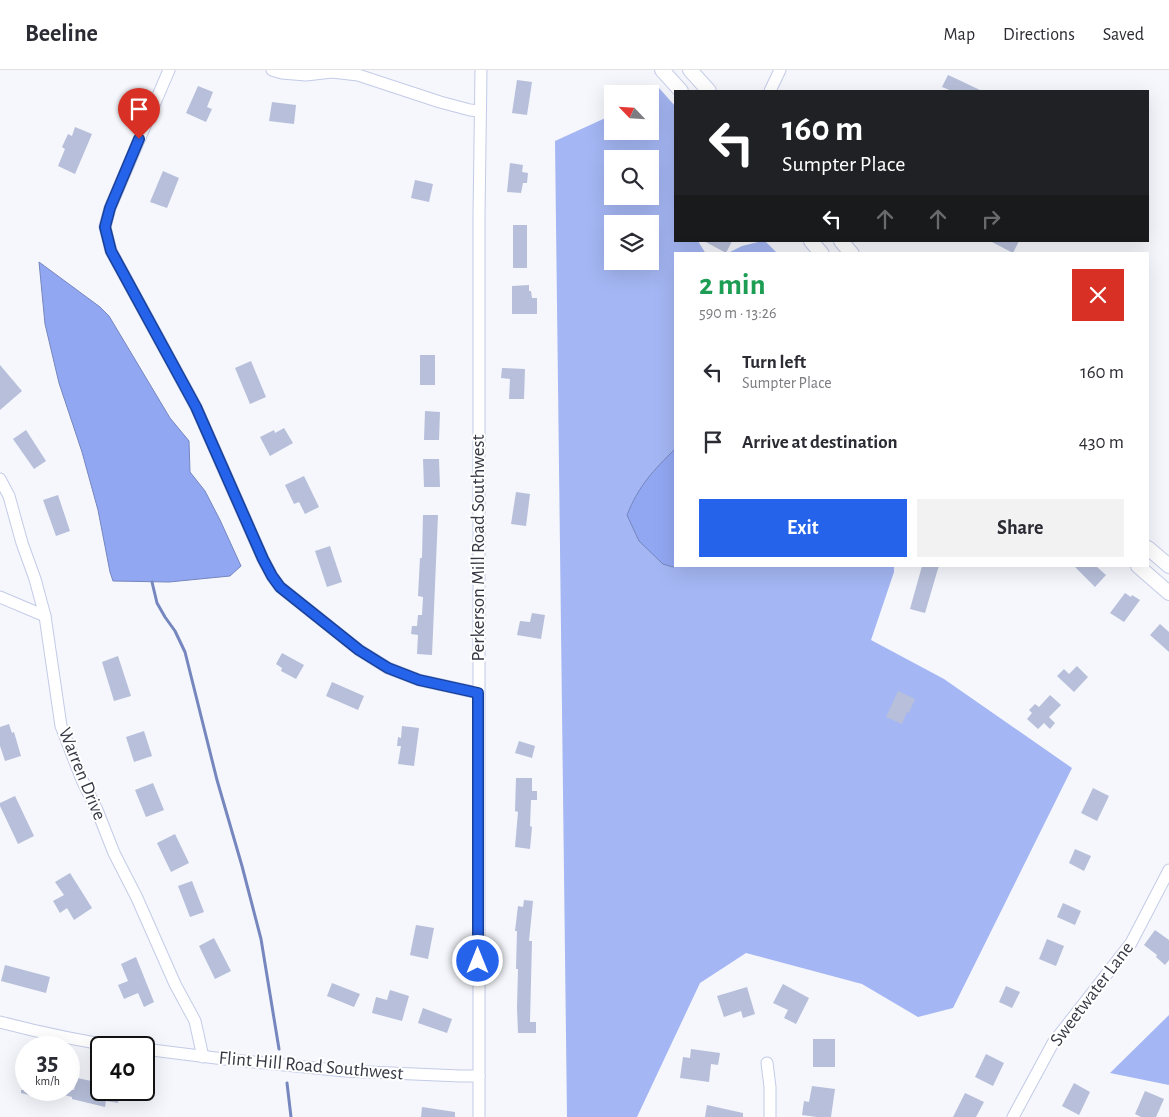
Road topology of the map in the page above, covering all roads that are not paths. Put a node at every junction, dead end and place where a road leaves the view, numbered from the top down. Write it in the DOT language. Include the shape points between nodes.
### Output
graph roads {
  1 [pos="169,70"];
  2 [pos="272,70"];
  3 [pos="481,70"];
  4 [pos="662,70"];
  5 [pos="690,70"];
  6 [pos="780,70"];
  7 [pos="680,90"];
  8 [pos="708,90"];
  9 [pos="770,90"];
  10 [pos="480,111"];
  11 [pos="812,242"];
  12 [pos="842,242"];
  13 [pos="820,252"];
  14 [pos="850,252"];
  15 [pos="0,479"];
  16 [pos="1149,549"];
  17 [pos="1169,566"];
  18 [pos="1139,567"];
  19 [pos="1169,593"];
  20 [pos="0,597"];
  21 [pos="44,616"];
  22 [pos="478,693"];
  23 [pos="1169,870"];
  24 [pos="0,1022"];
  25 [pos="90,1042"];
  26 [pos="155,1050"];
  27 [pos="203,1057"];
  28 [pos="767,1063"];
  29 [pos="479,1076"];
  30 [pos="479,1117"];
  31 [pos="770,1117"];
  32 [pos="1013,1117"];
  1 -- 22 [label="street" via="110,208 105,227 111,251 196,407 263,559 280,587 373,660 419,680"];
  2 -- 10 [label="street" via="306,75 332,72 358,75 440,102"];
  3 -- 10 [label="street, Perkerson Mill Road Southwest"];
  4 -- 7 [label="main road"];
  5 -- 8 [label="main road"];
  6 -- 9 [label="street"];
  10 -- 22 [label="street, Perkerson Mill Road Southwest"];
  11 -- 13 [label="main road"];
  12 -- 14 [label="main road"];
  15 -- 21 [label="street, Warren Drive" via="9,496"];
  16 -- 17 [label="main road"];
  18 -- 19 [label="main road"];
  20 -- 21 [label="street"];
  21 -- 27 [label="street, Warren Drive" via="61,726 114,853 195,1021"];
  22 -- 29 [label="street, Perkerson Mill Road Southwest"];
  23 -- 32 [label="street, Sweetwater Lane" via="1132,942 1053,1043"];
  24 -- 25 [label="street"];
  26 -- 27 [label="street, Flint Hill Road Southwest"];
  27 -- 29 [label="street, Flint Hill Road Southwest" via="345,1071"];
  28 -- 31 [label="street"];
  29 -- 30 [label="street, Perkerson Mill Road Southwest"];
}
